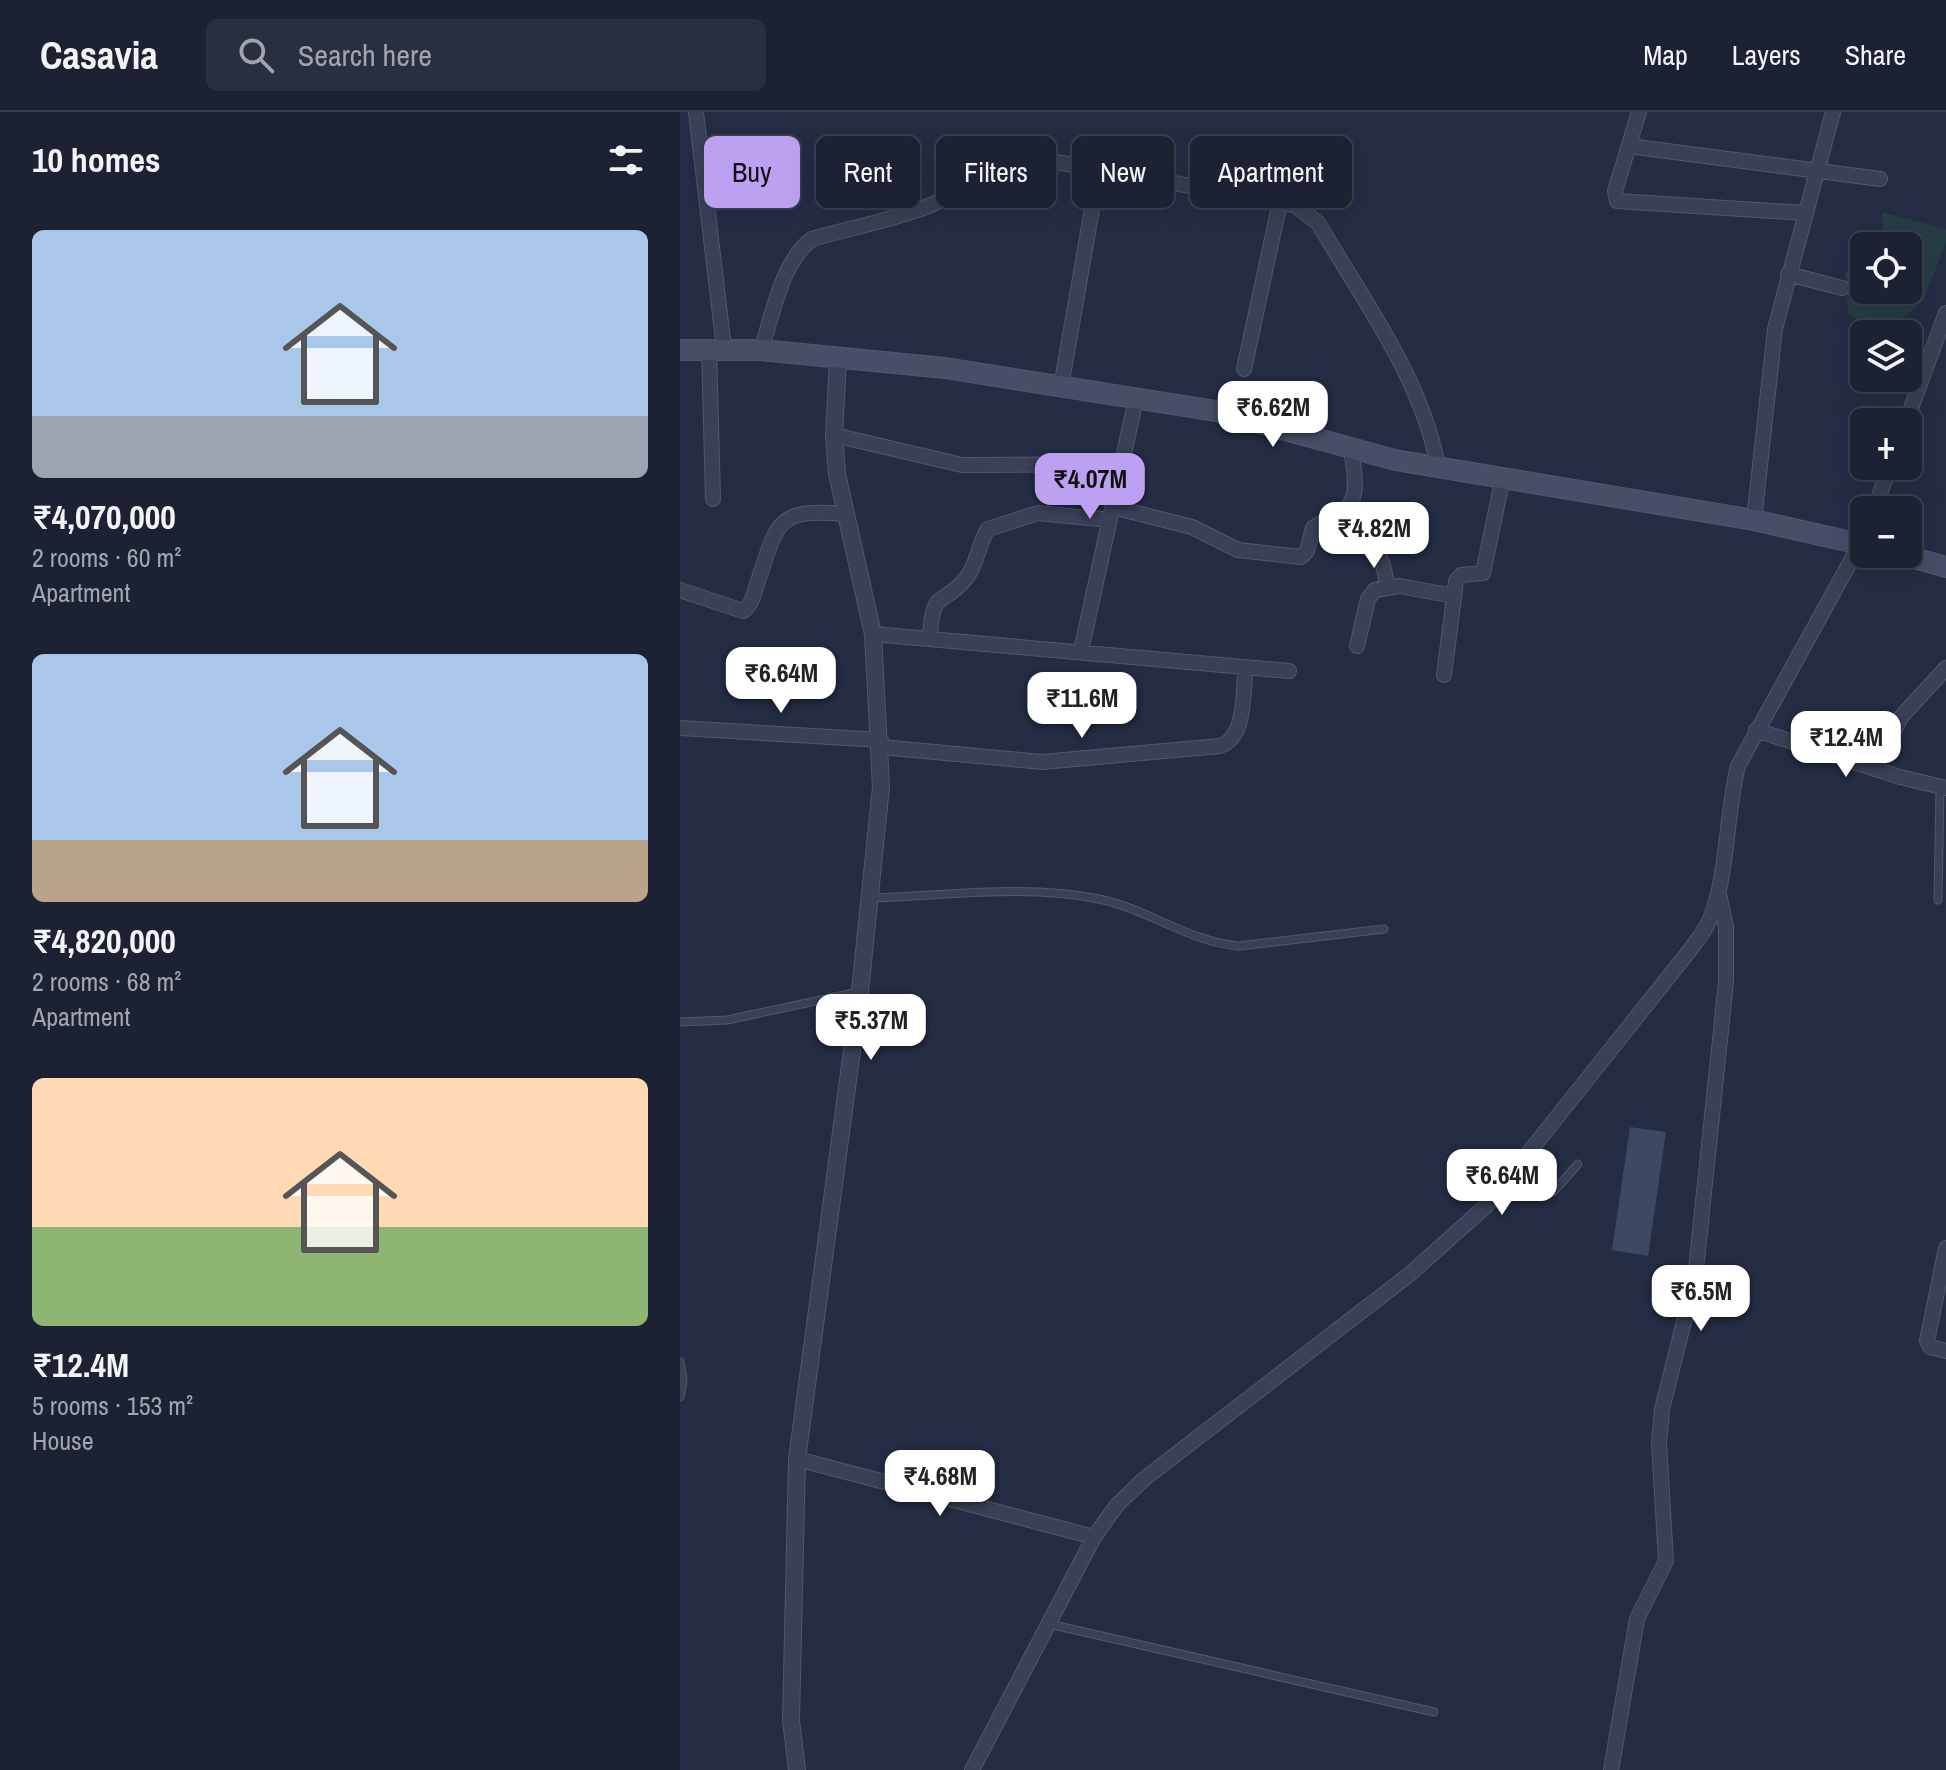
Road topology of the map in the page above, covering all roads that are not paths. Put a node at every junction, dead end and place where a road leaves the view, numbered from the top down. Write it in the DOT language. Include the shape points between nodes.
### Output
graph roads {
  1 [pos="696,112"];
  2 [pos="1639,112"];
  3 [pos="1833,112"];
  4 [pos="1629,146"];
  5 [pos="1072,164"];
  6 [pos="1817,170"];
  7 [pos="1880,179"];
  8 [pos="1092,208"];
  9 [pos="1279,208"];
  10 [pos="1299,208"];
  11 [pos="1805,213"];
  12 [pos="1788,274"];
  13 [pos="1842,288"];
  14 [pos="1946,313"];
  15 [pos="717,349"];
  16 [pos="680,350"];
  17 [pos="761,350"];
  18 [pos="838,360"];
  19 [pos="1244,369"];
  20 [pos="1061,387"];
  21 [pos="1136,399"];
  22 [pos="1911,408"];
  23 [pos="834,435"];
  24 [pos="1351,448"];
  25 [pos="1122,464"];
  26 [pos="1438,466"];
  27 [pos="1503,477"];
  28 [pos="713,499"];
  29 [pos="1345,511"];
  30 [pos="846,514"];
  31 [pos="1111,514"];
  32 [pos="1754,520"];
  33 [pos="1850,539"];
  34 [pos="1922,560"];
  35 [pos="1850,565"];
  36 [pos="1946,567"];
  37 [pos="1387,586"];
  38 [pos="680,590"];
  39 [pos="1454,596"];
  40 [pos="873,634"];
  41 [pos="930,639"];
  42 [pos="1357,646"];
  43 [pos="1081,651"];
  44 [pos="1246,668"];
  45 [pos="1946,668"];
  46 [pos="1289,671"];
  47 [pos="1444,675"];
  48 [pos="680,728"];
  49 [pos="1756,730"];
  50 [pos="881,743"];
  51 [pos="1875,769"];
  52 [pos="1943,788"];
  53 [pos="1718,890"];
  54 [pos="871,898"];
  55 [pos="1938,900"];
  56 [pos="1384,929"];
  57 [pos="860,991"];
  58 [pos="680,1022"];
  59 [pos="1578,1164"];
  60 [pos="1512,1178"];
  61 [pos="1946,1248"];
  62 [pos="1946,1351"];
  63 [pos="680,1362"];
  64 [pos="680,1397"];
  65 [pos="797,1459"];
  66 [pos="1094,1537"];
  67 [pos="1049,1624"];
  68 [pos="1434,1712"];
  69 [pos="797,1770"];
  70 [pos="972,1770"];
  71 [pos="1611,1770"];
  1 -- 15 [label="street"];
  2 -- 4 [label="street"];
  3 -- 6 [label="street"];
  4 -- 6 [label="street"];
  4 -- 11 [label="street" via="1615,191 1617,201"];
  5 -- 17 [label="street" via="1014,159 920,210 812,239 791,264"];
  6 -- 7 [label="street"];
  6 -- 11 [label="street"];
  8 -- 20 [label="street"];
  9 -- 19 [label="street"];
  10 -- 26 [label="street" via="1318,223 1416,393"];
  11 -- 12 [label="street"];
  12 -- 13 [label="street"];
  12 -- 32 [label="street" via="1775,329"];
  14 -- 22 [label="street"];
  15 -- 16 [label="main road"];
  15 -- 17 [label="main road"];
  15 -- 28 [label="street"];
  17 -- 18 [label="main road"];
  18 -- 20 [label="main road" via="945,368"];
  18 -- 23 [label="street"];
  20 -- 21 [label="main road"];
  21 -- 24 [label="main road" via="1216,411"];
  21 -- 25 [label="street"];
  23 -- 25 [label="street" via="962,465"];
  23 -- 30 [label="street"];
  24 -- 26 [label="main road"];
  24 -- 29 [label="street" via="1355,488"];
  25 -- 31 [label="street"];
  26 -- 27 [label="main road"];
  27 -- 32 [label="main road"];
  27 -- 39 [label="street" via="1483,573 1461,575"];
  29 -- 31 [label="street" via="1313,528 1301,557 1288,558 1238,550 1192,527"];
  29 -- 37 [label="street" via="1376,547"];
  30 -- 38 [label="street" via="807,510 781,524 743,611"];
  30 -- 40 [label="street"];
  31 -- 41 [label="street" via="1038,513 988,529 967,578 937,599"];
  31 -- 43 [label="street"];
  32 -- 33 [label="main road"];
  34 -- 36 [label="main road"];
  35 -- 49 [label="street"];
  37 -- 39 [label="street"];
  37 -- 42 [label="street" via="1368,599"];
  39 -- 47 [label="street"];
  40 -- 41 [label="street"];
  40 -- 50 [label="street"];
  41 -- 43 [label="street"];
  43 -- 44 [label="street"];
  44 -- 46 [label="street"];
  44 -- 50 [label="street" via="1235,738 1212,748 1042,762"];
  45 -- 51 [label="street" via="1901,717"];
  48 -- 50 [label="street"];
  49 -- 51 [label="street"];
  49 -- 53 [label="street" via="1738,766 1728,805"];
  50 -- 54 [label="street"];
  51 -- 52 [label="street"];
  52 -- 55 [label="lane"];
  53 -- 60 [label="street" via="1710,920 1690,950"];
  53 -- 71 [label="street" via="1727,953 1720,1046 1695,1278 1662,1409 1659,1443 1666,1561 1637,1619"];
  54 -- 56 [label="lane" via="1076,895 1153,915 1217,945"];
  54 -- 57 [label="street"];
  57 -- 58 [label="lane" via="727,1020"];
  57 -- 65 [label="street"];
  59 -- 60 [label="lane" via="1546,1196 1528,1191"];
  60 -- 66 [label="street" via="1410,1274 1144,1479"];
  61 -- 62 [label="street" via="1927,1341"];
  63 -- 64 [label="lane"];
  65 -- 66 [label="street"];
  65 -- 69 [label="street" via="791,1720"];
  66 -- 67 [label="street"];
  67 -- 68 [label="lane"];
  67 -- 70 [label="street"];
}
